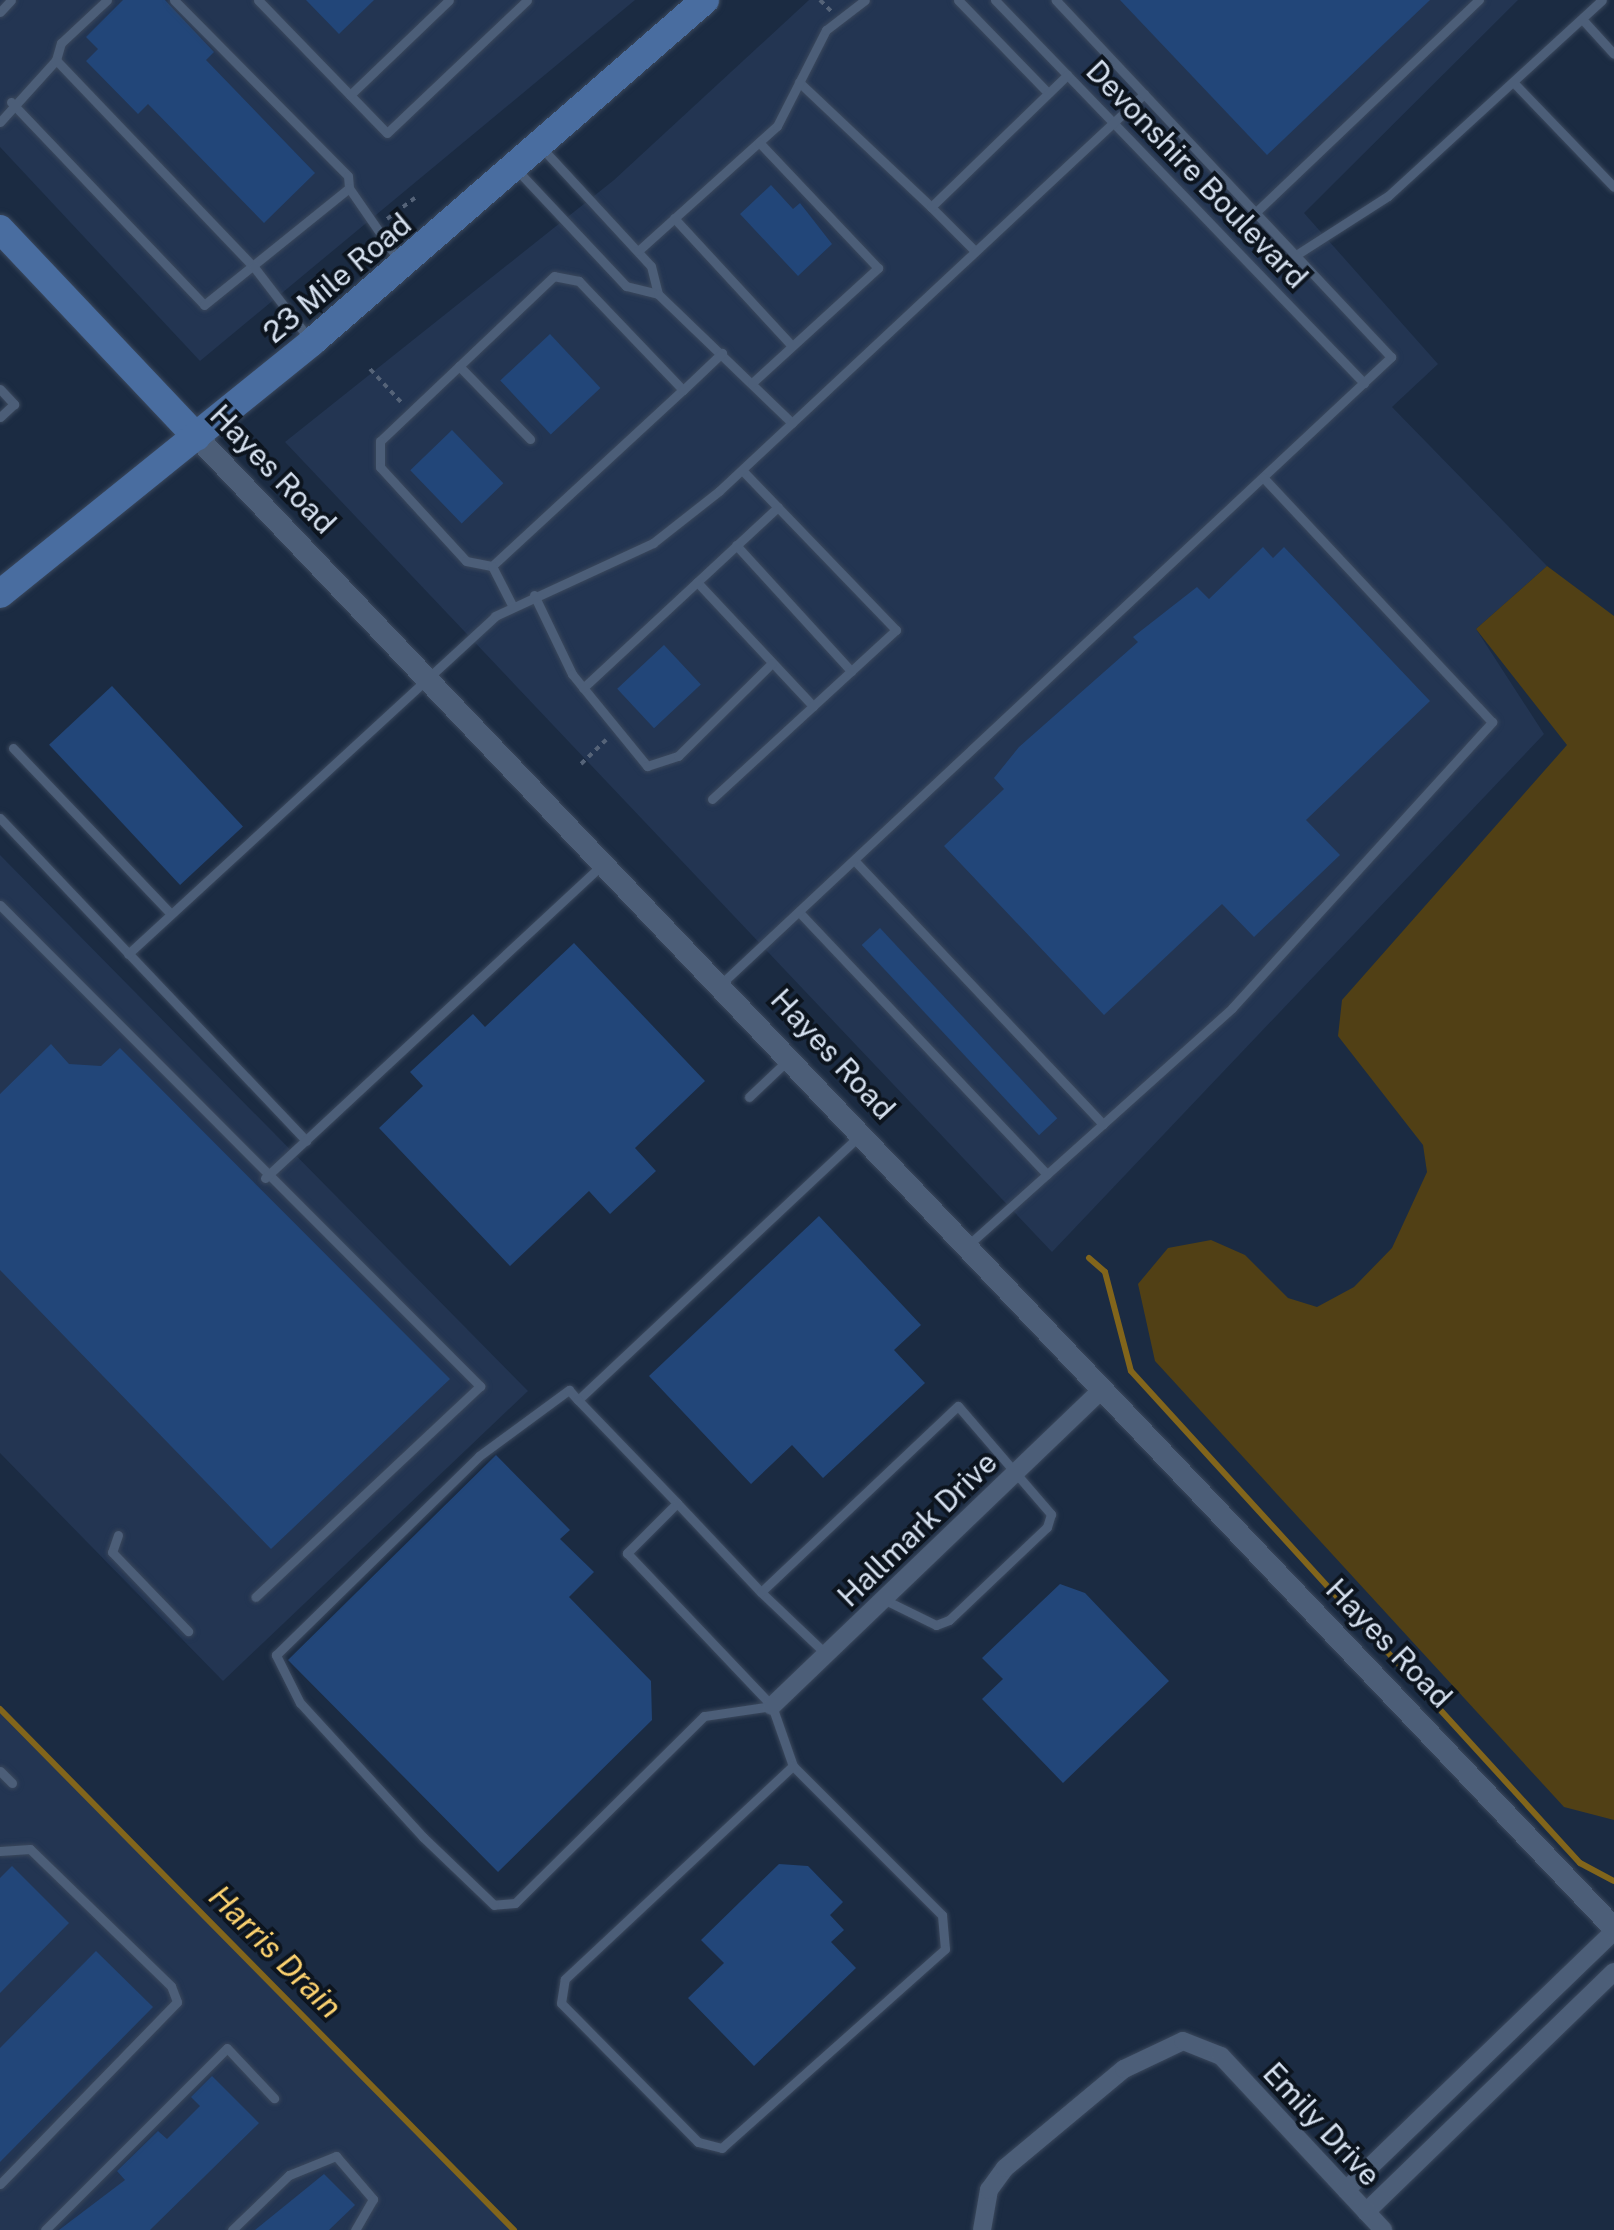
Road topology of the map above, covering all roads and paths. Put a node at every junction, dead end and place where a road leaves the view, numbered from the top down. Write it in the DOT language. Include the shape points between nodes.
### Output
graph roads {
  1 [pos="11,0"];
  2 [pos="107,0"];
  3 [pos="174,0"];
  4 [pos="258,0"];
  5 [pos="448,0"];
  6 [pos="527,0"];
  7 [pos="704,0"];
  8 [pos="866,0"];
  9 [pos="958,0"];
  10 [pos="995,0"];
  11 [pos="1056,0"];
  12 [pos="1478,0"];
  13 [pos="1602,0"];
  14 [pos="0,12"];
  15 [pos="1582,19"];
  16 [pos="1614,54"];
  17 [pos="56,60"];
  18 [pos="1067,75"];
  19 [pos="799,82"];
  20 [pos="1514,83"];
  21 [pos="1048,94"];
  22 [pos="1144,94"];
  23 [pos="350,95"];
  24 [pos="11,102"];
  25 [pos="0,122"];
  26 [pos="1113,122"];
  27 [pos="759,142"];
  28 [pos="541,147"];
  29 [pos="516,169"];
  30 [pos="1614,187"];
  31 [pos="349,188"];
  32 [pos="415,198"];
  33 [pos="931,207"];
  34 [pos="1256,212"];
  35 [pos="674,218"];
  36 [pos="377,228"];
  37 [pos="0,230"];
  38 [pos="638,251"];
  39 [pos="975,251"];
  40 [pos="1296,255"];
  41 [pos="403,265"];
  42 [pos="254,267"];
  43 [pos="658,294"];
  44 [pos="312,342"];
  45 [pos="792,346"];
  46 [pos="722,354"];
  47 [pos="459,366"];
  48 [pos="370,370"];
  49 [pos="752,383"];
  50 [pos="1364,383"];
  51 [pos="0,389"];
  52 [pos="683,390"];
  53 [pos="410,412"];
  54 [pos="0,416"];
  55 [pos="792,423"];
  56 [pos="197,437"];
  57 [pos="530,439"];
  58 [pos="742,470"];
  59 [pos="1263,477"];
  60 [pos="778,507"];
  61 [pos="736,545"];
  62 [pos="492,566"];
  63 [pos="697,582"];
  64 [pos="0,594"];
  65 [pos="534,595"];
  66 [pos="512,605"];
  67 [pos="772,662"];
  68 [pos="851,671"];
  69 [pos="428,679"];
  70 [pos="583,688"];
  71 [pos="813,706"];
  72 [pos="616,730"];
  73 [pos="12,748"];
  74 [pos="581,764"];
  75 [pos="712,800"];
  76 [pos="0,818"];
  77 [pos="854,860"];
  78 [pos="604,864"];
  79 [pos="0,905"];
  80 [pos="799,912"];
  81 [pos="171,914"];
  82 [pos="128,954"];
  83 [pos="722,984"];
  84 [pos="791,1058"];
  85 [pos="749,1097"];
  86 [pos="1103,1124"];
  87 [pos="862,1133"];
  88 [pos="306,1141"];
  89 [pos="1047,1174"];
  90 [pos="265,1178"];
  91 [pos="967,1247"];
  92 [pos="1101,1390"];
  93 [pos="578,1400"];
  94 [pos="1018,1470"];
  95 [pos="677,1503"];
  96 [pos="118,1535"];
  97 [pos="762,1592"];
  98 [pos="255,1598"];
  99 [pos="884,1599"];
  100 [pos="188,1631"];
  101 [pos="826,1654"];
  102 [pos="772,1706"];
  103 [pos="793,1766"];
  104 [pos="0,1771"];
  105 [pos="12,1782"];
  106 [pos="0,1851"];
  107 [pos="1614,1930"];
  108 [pos="1614,1972"];
  109 [pos="1467,2074"];
  110 [pos="1487,2095"];
  111 [pos="274,2098"];
  112 [pos="0,2184"];
  113 [pos="1346,2190"];
  114 [pos="1366,2212"];
  115 [pos="45,2230"];
  116 [pos="232,2230"];
  117 [pos="356,2230"];
  118 [pos="982,2230"];
  119 [pos="1383,2230"];
  1 -- 14 [label="lane"];
  2 -- 17 [label="lane" via="61,43"];
  3 -- 31 [label="lane" via="348,176"];
  4 -- 23 [label="lane"];
  5 -- 23 [label="lane"];
  6 -- 23 [label="lane" via="388,133"];
  7 -- 28 [label="main road, 23 Mile Road"];
  8 -- 19 [label="lane" via="836,17"];
  9 -- 21 [label="lane"];
  10 -- 18 [label="lane, Devonshire Boulevard"];
  11 -- 22 [label="lane, Devonshire Boulevard"];
  12 -- 34 [label="lane"];
  13 -- 15 [label="lane"];
  15 -- 16 [label="lane"];
  15 -- 20 [label="lane"];
  17 -- 24 [label="lane"];
  17 -- 42 [label="lane"];
  18 -- 21 [label="lane"];
  18 -- 26 [label="lane, Devonshire Boulevard"];
  19 -- 27 [label="lane"];
  19 -- 33 [label="lane"];
  20 -- 30 [label="lane"];
  20 -- 40 [label="lane" via="1388,196"];
  21 -- 33 [label="lane"];
  22 -- 26 [label="lane"];
  22 -- 34 [label="lane, Devonshire Boulevard"];
  24 -- 25 [label="lane"];
  24 -- 42 [label="lane" via="204,305"];
  26 -- 39 [label="lane"];
  26 -- 50 [label="lane, Devonshire Boulevard"];
  27 -- 35 [label="lane"];
  27 -- 45 [label="lane" via="878,268"];
  28 -- 29 [label="main road, 23 Mile Road"];
  28 -- 38 [label="lane"];
  29 -- 41 [label="main road, 23 Mile Road"];
  29 -- 43 [label="lane" via="626,286"];
  31 -- 36 [label="lane"];
  31 -- 42 [label="lane"];
  32 -- 36 [label="path"];
  33 -- 39 [label="lane"];
  34 -- 40 [label="lane, Devonshire Boulevard"];
  35 -- 38 [label="lane"];
  35 -- 45 [label="lane"];
  36 -- 41 [label="lane"];
  37 -- 56 [label="main road, Hayes Road"];
  38 -- 43 [label="lane"];
  39 -- 55 [label="lane"];
  40 -- 50 [label="lane, Devonshire Boulevard" via="1391,357"];
  41 -- 44 [label="main road, 23 Mile Road"];
  42 -- 44 [label="lane"];
  43 -- 46 [label="lane"];
  44 -- 56 [label="main road, 23 Mile Road"];
  45 -- 49 [label="lane"];
  46 -- 49 [label="lane"];
  46 -- 52 [label="lane"];
  47 -- 52 [label="lane" via="554,276 579,281"];
  47 -- 53 [label="lane"];
  47 -- 57 [label="lane"];
  48 -- 53 [label="path"];
  49 -- 55 [label="lane"];
  50 -- 59 [label="lane"];
  51 -- 54 [label="lane" via="14,404"];
  52 -- 62 [label="lane"];
  53 -- 62 [label="lane" via="380,441 380,467 466,561"];
  55 -- 58 [label="lane"];
  56 -- 64 [label="main road, 23 Mile Road"];
  56 -- 69 [label="street, Hayes Road"];
  58 -- 60 [label="lane"];
  58 -- 65 [label="lane" via="653,543"];
  59 -- 77 [label="lane"];
  59 -- 86 [label="lane" via="1492,722 1232,1008"];
  60 -- 61 [label="lane"];
  60 -- 68 [label="lane" via="896,630"];
  61 -- 63 [label="lane"];
  61 -- 68 [label="lane"];
  62 -- 66 [label="lane"];
  63 -- 67 [label="lane"];
  63 -- 70 [label="lane"];
  65 -- 66 [label="lane"];
  65 -- 70 [label="lane"];
  66 -- 69 [label="lane"];
  67 -- 71 [label="lane"];
  67 -- 72 [label="lane" via="661,767 647,766"];
  68 -- 71 [label="lane"];
  69 -- 78 [label="street, Hayes Road"];
  69 -- 81 [label="lane"];
  70 -- 72 [label="lane"];
  71 -- 75 [label="lane"];
  72 -- 74 [label="path"];
  73 -- 81 [label="lane"];
  76 -- 82 [label="lane"];
  77 -- 80 [label="lane"];
  77 -- 86 [label="lane"];
  78 -- 83 [label="street, Hayes Road"];
  78 -- 88 [label="lane"];
  79 -- 90 [label="lane"];
  80 -- 83 [label="lane"];
  80 -- 89 [label="lane"];
  81 -- 82 [label="lane"];
  82 -- 88 [label="lane"];
  83 -- 84 [label="street, Hayes Road"];
  84 -- 85 [label="lane"];
  84 -- 87 [label="street, Hayes Road"];
  86 -- 89 [label="lane"];
  87 -- 91 [label="street, Hayes Road"];
  87 -- 93 [label="lane"];
  88 -- 90 [label="lane"];
  89 -- 91 [label="lane"];
  90 -- 98 [label="lane" via="480,1386"];
  91 -- 92 [label="street, Hayes Road"];
  92 -- 94 [label="street, Hallmark Drive"];
  92 -- 107 [label="street, Hayes Road"];
  93 -- 95 [label="lane"];
  93 -- 102 [label="lane" via="568,1390 479,1456 276,1656 300,1703 494,1905 532,1888 704,1716"];
  94 -- 97 [label="lane" via="958,1406"];
  94 -- 99 [label="street, Hallmark Drive"];
  94 -- 99 [label="lane" via="1051,1514 1033,1540 949,1620 936,1625"];
  95 -- 97 [label="lane"];
  95 -- 102 [label="lane" via="626,1553"];
  96 -- 100 [label="lane" via="112,1552"];
  97 -- 101 [label="lane"];
  99 -- 101 [label="street, Hallmark Drive"];
  101 -- 102 [label="street, Hallmark Drive"];
  102 -- 103 [label="lane"];
  103 -- 103 [label="lane" via="942,1916 945,1950 722,2148 698,2142 561,2003 564,1979"];
  104 -- 105 [label="lane"];
  106 -- 112 [label="lane" via="30,1849 172,1986 177,2002"];
  107 -- 109 [label="street"];
  108 -- 110 [label="street"];
  109 -- 110 [label="street"];
  109 -- 113 [label="street"];
  110 -- 114 [label="street"];
  111 -- 115 [label="lane" via="226,2048"];
  113 -- 114 [label="street, Emily Drive"];
  113 -- 118 [label="street, Emily Drive" via="1221,2056 1183,2042 1124,2069 1005,2168 989,2190"];
  114 -- 119 [label="street, Emily Drive"];
  116 -- 117 [label="lane" via="289,2175 336,2156 373,2199"];
}
